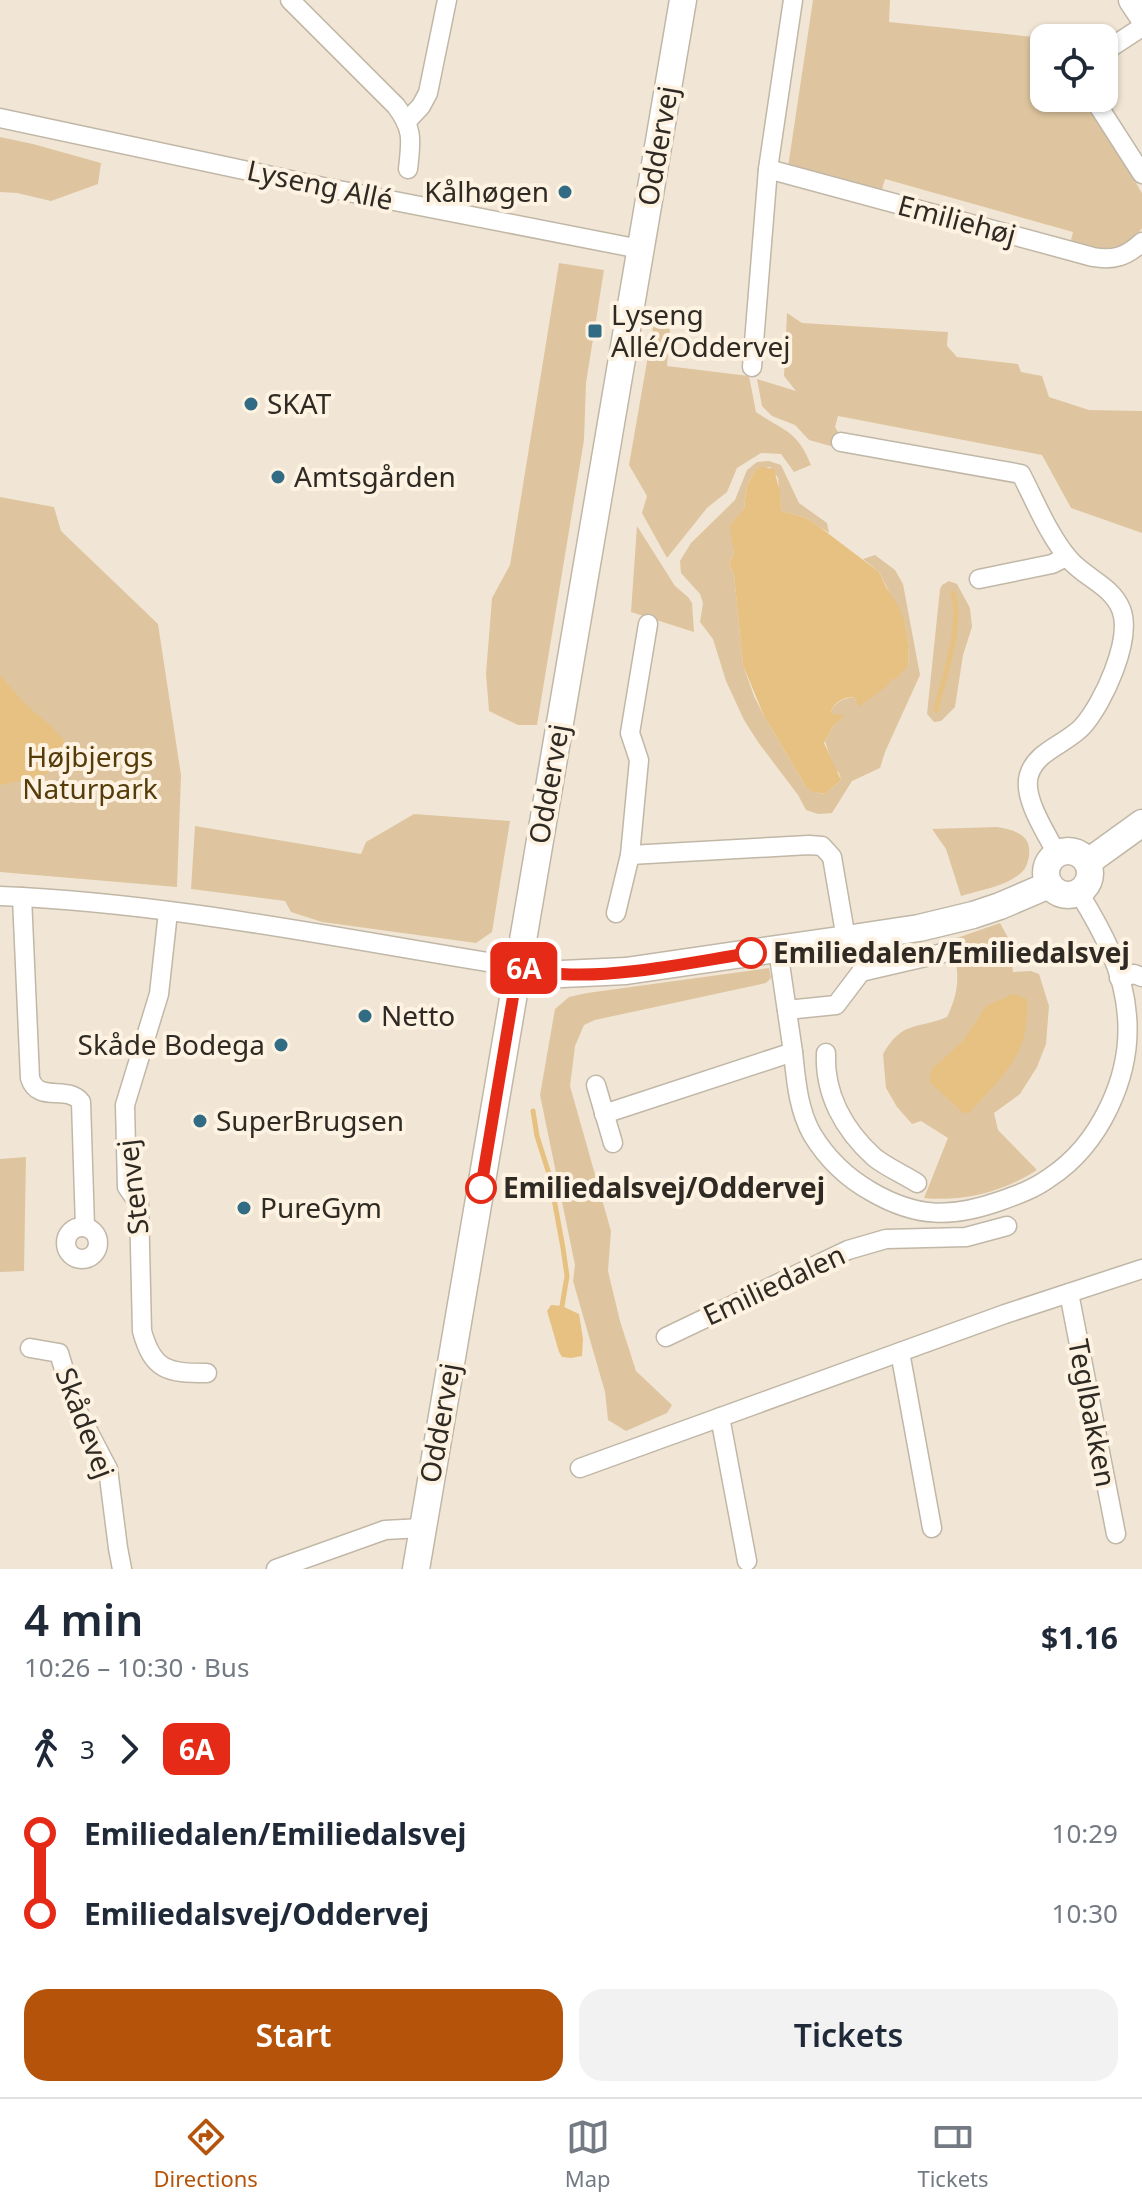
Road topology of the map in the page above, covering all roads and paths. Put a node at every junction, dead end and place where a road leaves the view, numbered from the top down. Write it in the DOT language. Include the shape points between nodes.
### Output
graph roads {
  1 [pos="290,0"];
  2 [pos="447,0"];
  3 [pos="683,0"];
  4 [pos="793,0"];
  5 [pos="1132,0"];
  6 [pos="1142,15"];
  7 [pos="1142,27"];
  8 [pos="1118,43"];
  9 [pos="1103,112"];
  10 [pos="0,118"];
  11 [pos="407,121"];
  12 [pos="408,169"];
  13 [pos="768,169"];
  14 [pos="1142,174"];
  15 [pos="1142,242"];
  16 [pos="640,249"];
  17 [pos="752,367"];
  18 [pos="841,442"];
  19 [pos="1066,557"];
  20 [pos="979,579"];
  21 [pos="648,624"];
  22 [pos="1142,823"];
  23 [pos="1057,854"];
  24 [pos="630,855"];
  25 [pos="1088,862"];
  26 [pos="1049,885"];
  27 [pos="1079,893"];
  28 [pos="0,896"];
  29 [pos="22,897"];
  30 [pos="168,912"];
  31 [pos="616,913"];
  32 [pos="846,939"];
  33 [pos="778,950"];
  34 [pos="943,953"];
  35 [pos="518,967"];
  36 [pos="1142,977"];
  37 [pos="1119,978"];
  38 [pos="787,1010"];
  39 [pos="793,1052"];
  40 [pos="826,1053"];
  41 [pos="596,1085"];
  42 [pos="604,1114"];
  43 [pos="846,1126"];
  44 [pos="613,1143"];
  45 [pos="821,1145"];
  46 [pos="917,1183"];
  47 [pos="896,1206"];
  48 [pos="1007,1226"];
  49 [pos="85,1227"];
  50 [pos="886,1239"];
  51 [pos="1142,1269"];
  52 [pos="1069,1293"];
  53 [pos="666,1337"];
  54 [pos="30,1348"];
  55 [pos="900,1352"];
  56 [pos="207,1373"];
  57 [pos="720,1417"];
  58 [pos="580,1468"];
  59 [pos="422,1528"];
  60 [pos="932,1528"];
  61 [pos="1116,1534"];
  62 [pos="747,1561"];
  63 [pos="122,1569"];
  64 [pos="276,1569"];
  65 [pos="416,1569"];
  1 -- 11 [label="street"];
  2 -- 11 [label="street" via="428,93"];
  3 -- 16 [label="street, Oddervej"];
  4 -- 13 [label="street"];
  5 -- 6 [label="street"];
  7 -- 8 [label="street"];
  9 -- 14 [label="street"];
  10 -- 16 [label="street, Lyseng Allé"];
  11 -- 12 [label="street"];
  13 -- 15 [label="street, Emiliehøj" via="1093,257 1109,260 1129,254"];
  13 -- 17 [label="street"];
  16 -- 35 [label="street, Oddervej"];
  18 -- 19 [label="street" via="1021,474"];
  19 -- 20 [label="street"];
  19 -- 23 [label="street" via="1112,594 1125,627 1092,714 1040,758 1028,776 1032,806"];
  21 -- 24 [label="street" via="630,733 639,760"];
  22 -- 25 [label="street"];
  23 -- 25 [label="street" via="1077,853"];
  23 -- 26 [label="street" via="1046,871"];
  24 -- 31 [label="street"];
  24 -- 32 [label="street" via="822,846 832,857"];
  25 -- 27 [label="street" via="1088,883"];
  26 -- 27 [label="street" via="1066,896"];
  26 -- 32 [label="street" via="973,915"];
  27 -- 37 [label="street" via="1108,942"];
  28 -- 29 [label="street"];
  29 -- 30 [label="street"];
  29 -- 49 [label="street, Stenvej" via="30,1078 41,1092 72,1094 81,1102"];
  30 -- 35 [label="street"];
  30 -- 56 [label="street, Stenvej" via="159,994 125,1105 127,1187 139,1204 146,1345 166,1369"];
  32 -- 33 [label="street"];
  33 -- 35 [label="street" via="626,971 562,974"];
  33 -- 38 [label="street"];
  34 -- 38 [label="street" via="861,972 836,1005"];
  35 -- 59 [label="street, Oddervej"];
  36 -- 37 [label="street"];
  37 -- 47 [label="street" via="1127,1016 1123,1067 1105,1114 1074,1157 1033,1188 980,1208 940,1214"];
  38 -- 39 [label="street"];
  39 -- 42 [label="street"];
  39 -- 45 [label="street" via="800,1104"];
  40 -- 43 [label="street" via="831,1095"];
  41 -- 42 [label="street"];
  42 -- 44 [label="street"];
  43 -- 45 [label="street"];
  43 -- 46 [label="street" via="876,1158"];
  45 -- 47 [label="street" via="857,1183"];
  47 -- 50 [label="street"];
  48 -- 50 [label="street, Emiliedalen" via="966,1237"];
  50 -- 53 [label="street, Emiliedalen" via="848,1250"];
  51 -- 52 [label="street"];
  52 -- 55 [label="street"];
  52 -- 61 [label="street, Teglbakken"];
  54 -- 63 [label="street, Skådevej" via="59,1353 75,1406 108,1469"];
  55 -- 57 [label="street"];
  55 -- 60 [label="street"];
  57 -- 58 [label="street"];
  57 -- 62 [label="street"];
  59 -- 64 [label="street" via="385,1530"];
  59 -- 65 [label="street, Oddervej"];
}
